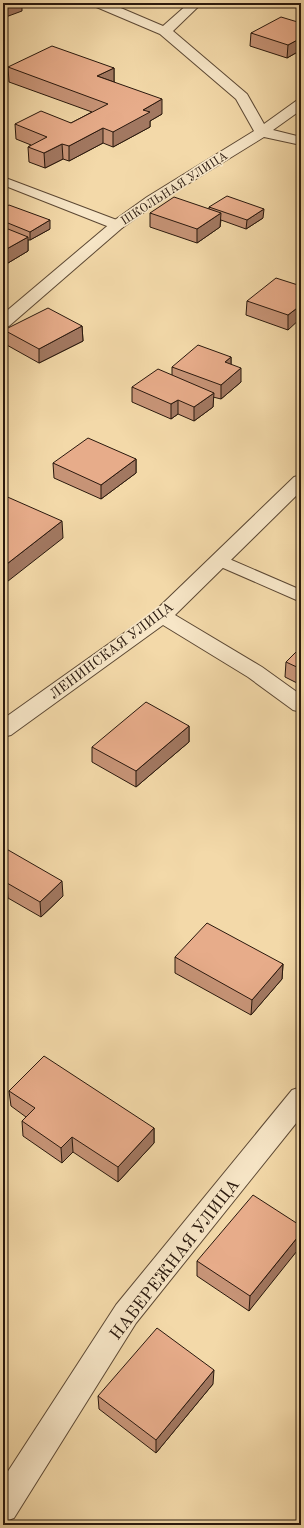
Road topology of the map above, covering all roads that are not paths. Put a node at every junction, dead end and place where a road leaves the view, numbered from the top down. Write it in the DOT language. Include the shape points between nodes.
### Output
graph roads {
  1 [pos="98,3"];
  2 [pos="196,3"];
  3 [pos="165,31"];
  4 [pos="301,104"];
  5 [pos="262,132"];
  6 [pos="301,142"];
  7 [pos="3,181"];
  8 [pos="117,225"];
  9 [pos="3,322"];
  10 [pos="301,481"];
  11 [pos="220,560"];
  12 [pos="301,597"];
  13 [pos="162,616"];
  14 [pos="301,705"];
  15 [pos="3,730"];
  16 [pos="301,1098"];
  17 [pos="3,1507"];
  1 -- 3 [label="street"];
  2 -- 3 [label="street"];
  3 -- 5 [label="street" via="242,97"];
  4 -- 5 [label="street, ШКОЛЬНАЯ УЛИЦА"];
  5 -- 6 [label="street"];
  5 -- 8 [label="street, ШКОЛЬНАЯ УЛИЦА" via="152,200"];
  7 -- 8 [label="lane"];
  8 -- 9 [label="street, ШКОЛЬНАЯ УЛИЦА"];
  10 -- 11 [label="street, ЛЕНИНСКАЯ УЛИЦА"];
  11 -- 12 [label="lane"];
  11 -- 13 [label="street, ЛЕНИНСКАЯ УЛИЦА"];
  13 -- 14 [label="street" via="255,672"];
  13 -- 15 [label="street, ЛЕНИНСКАЯ УЛИЦА"];
  16 -- 17 [label="street, НАБЕРЕЖНАЯ УЛИЦА" via="126,1314"];
}
